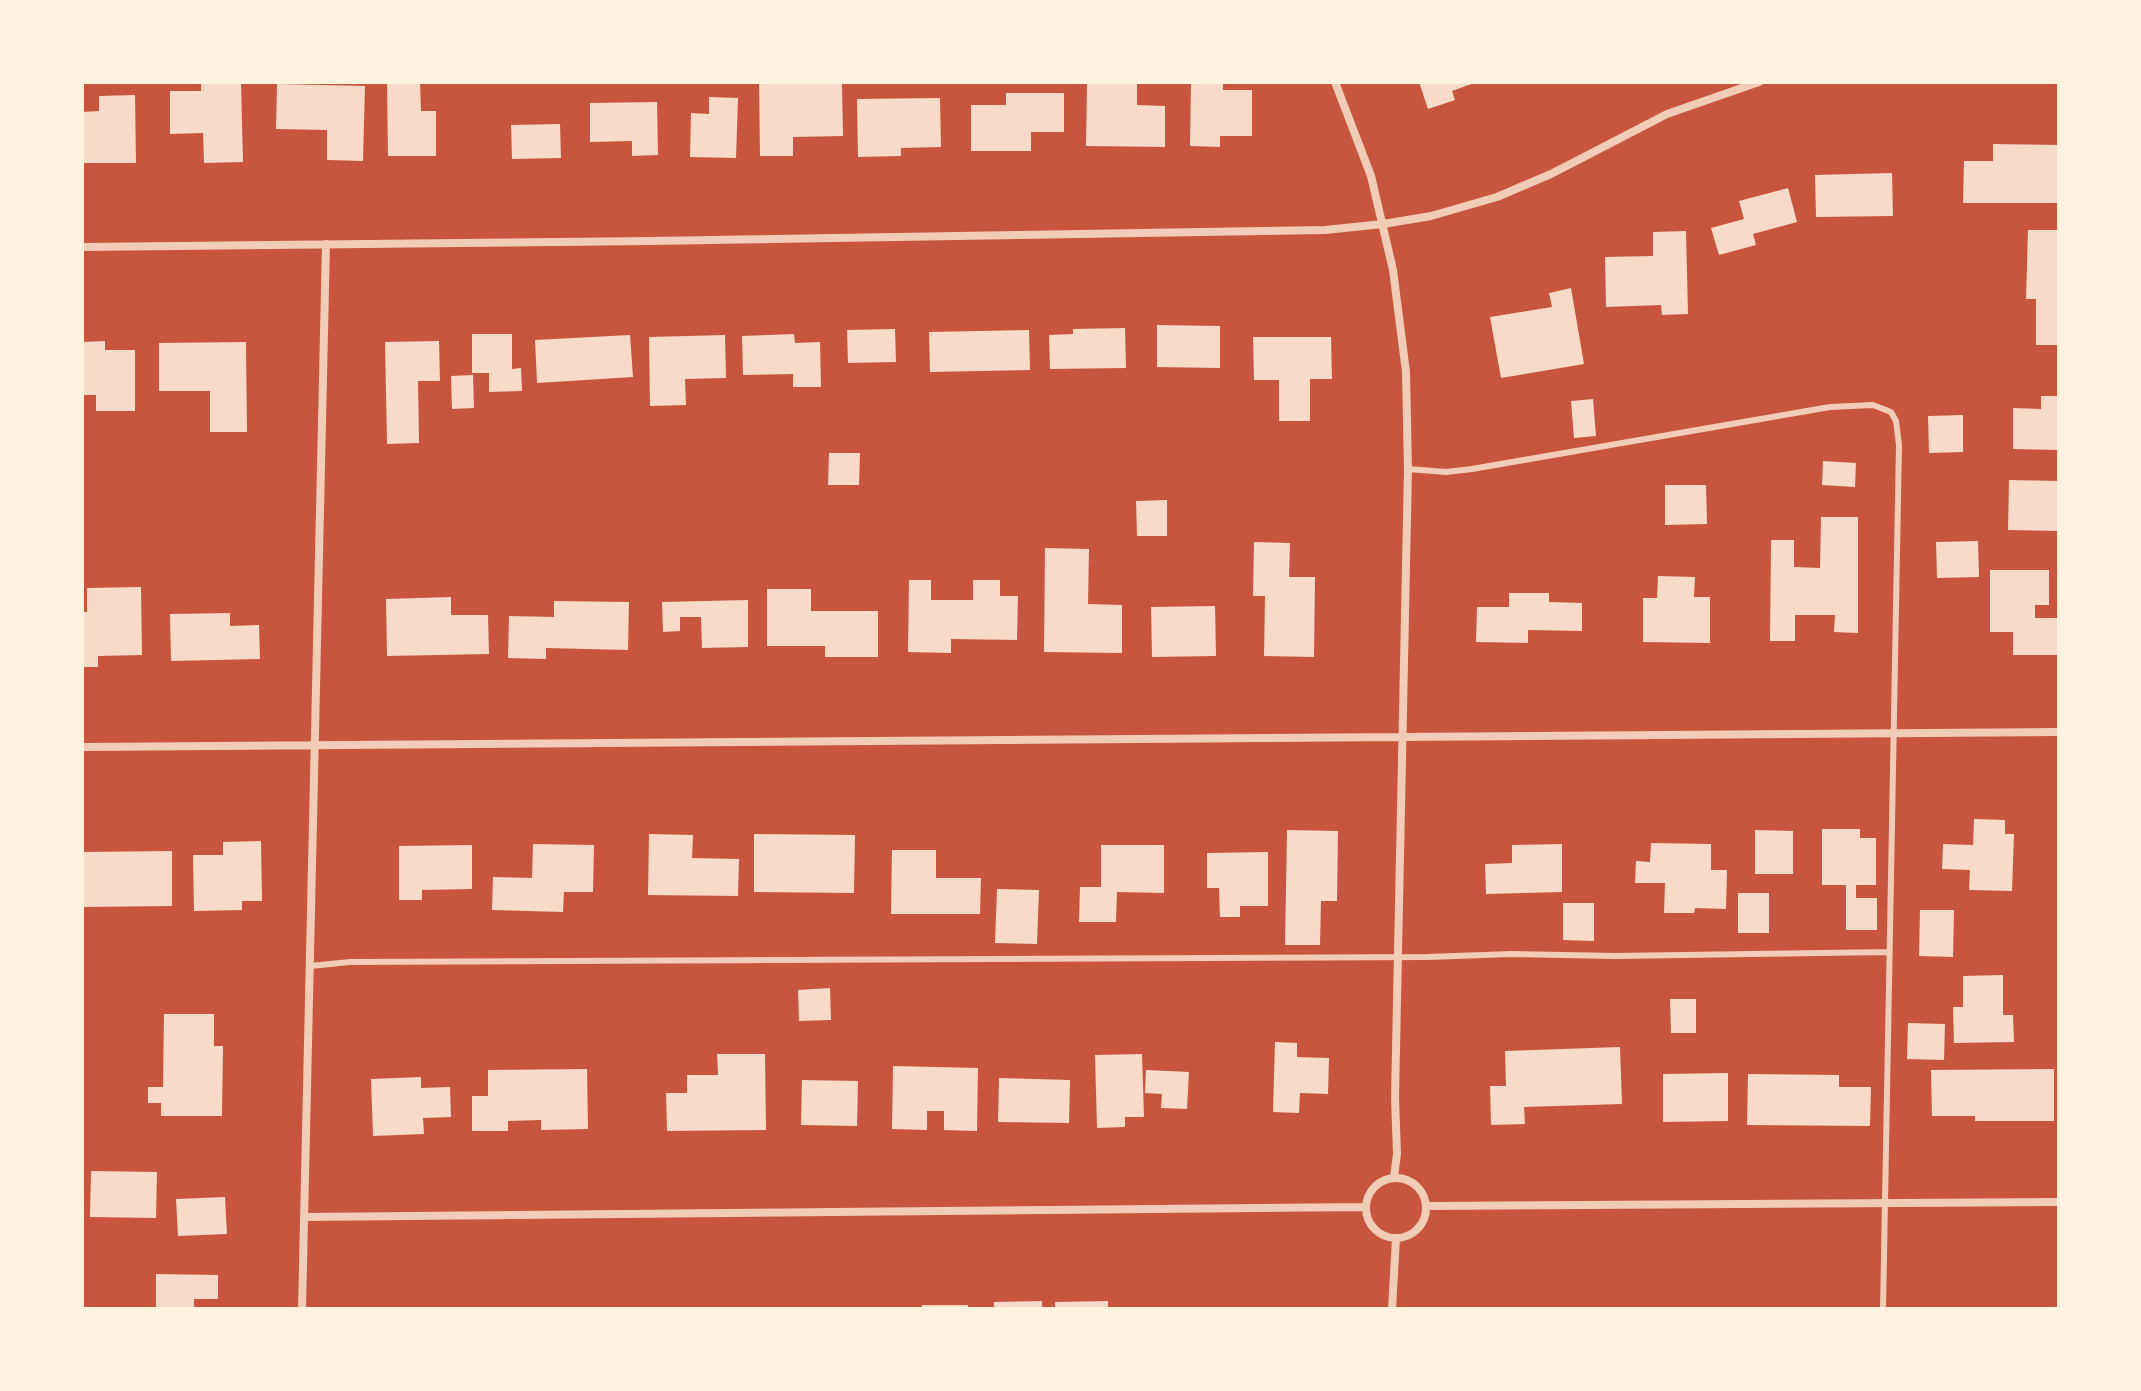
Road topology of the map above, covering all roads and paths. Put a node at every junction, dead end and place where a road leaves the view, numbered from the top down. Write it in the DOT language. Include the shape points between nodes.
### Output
graph roads {
  1 [pos="1335,82"];
  2 [pos="1759,82"];
  3 [pos="1383,224"];
  4 [pos="326,244"];
  5 [pos="82,247"];
  6 [pos="1408,469"];
  7 [pos="2059,732"];
  8 [pos="1893,733"];
  9 [pos="1402,737"];
  10 [pos="315,743"];
  11 [pos="82,747"];
  12 [pos="1889,952"];
  13 [pos="1398,956"];
  14 [pos="310,966"];
  15 [pos="1394,1177"];
  16 [pos="2059,1202"];
  17 [pos="1884,1204"];
  18 [pos="1427,1206"];
  19 [pos="1365,1207"];
  20 [pos="305,1217"];
  21 [pos="1396,1238"];
  22 [pos="302,1309"];
  23 [pos="1392,1309"];
  24 [pos="1883,1309"];
  1 -- 3 [label="street" via="1371,176"];
  2 -- 3 [label="street" via="1667,114 1497,197"];
  3 -- 4 [label="street" via="1294,230"];
  3 -- 6 [label="street" via="1406,372"];
  4 -- 5 [label="street"];
  4 -- 10 [label="street"];
  6 -- 8 [label="lane" via="1472,469 1830,407 1883,407 1896,421 1899,445"];
  6 -- 9 [label="street"];
  7 -- 8 [label="street"];
  8 -- 9 [label="street"];
  8 -- 12 [label="lane"];
  9 -- 10 [label="street"];
  9 -- 13 [label="street"];
  10 -- 11 [label="street"];
  10 -- 14 [label="street"];
  12 -- 13 [label="lane"];
  12 -- 17 [label="lane"];
  13 -- 14 [label="lane"];
  13 -- 15 [label="street"];
  14 -- 20 [label="street"];
  15 -- 18 [label="street" via="1413,1182"];
  15 -- 19 [label="street" via="1377,1184"];
  16 -- 17 [label="street"];
  17 -- 18 [label="street"];
  17 -- 24 [label="lane"];
  18 -- 21 [label="street" via="1422,1225"];
  19 -- 20 [label="street"];
  19 -- 21 [label="street" via="1371,1225"];
  20 -- 22 [label="street"];
  21 -- 23 [label="street"];
}
